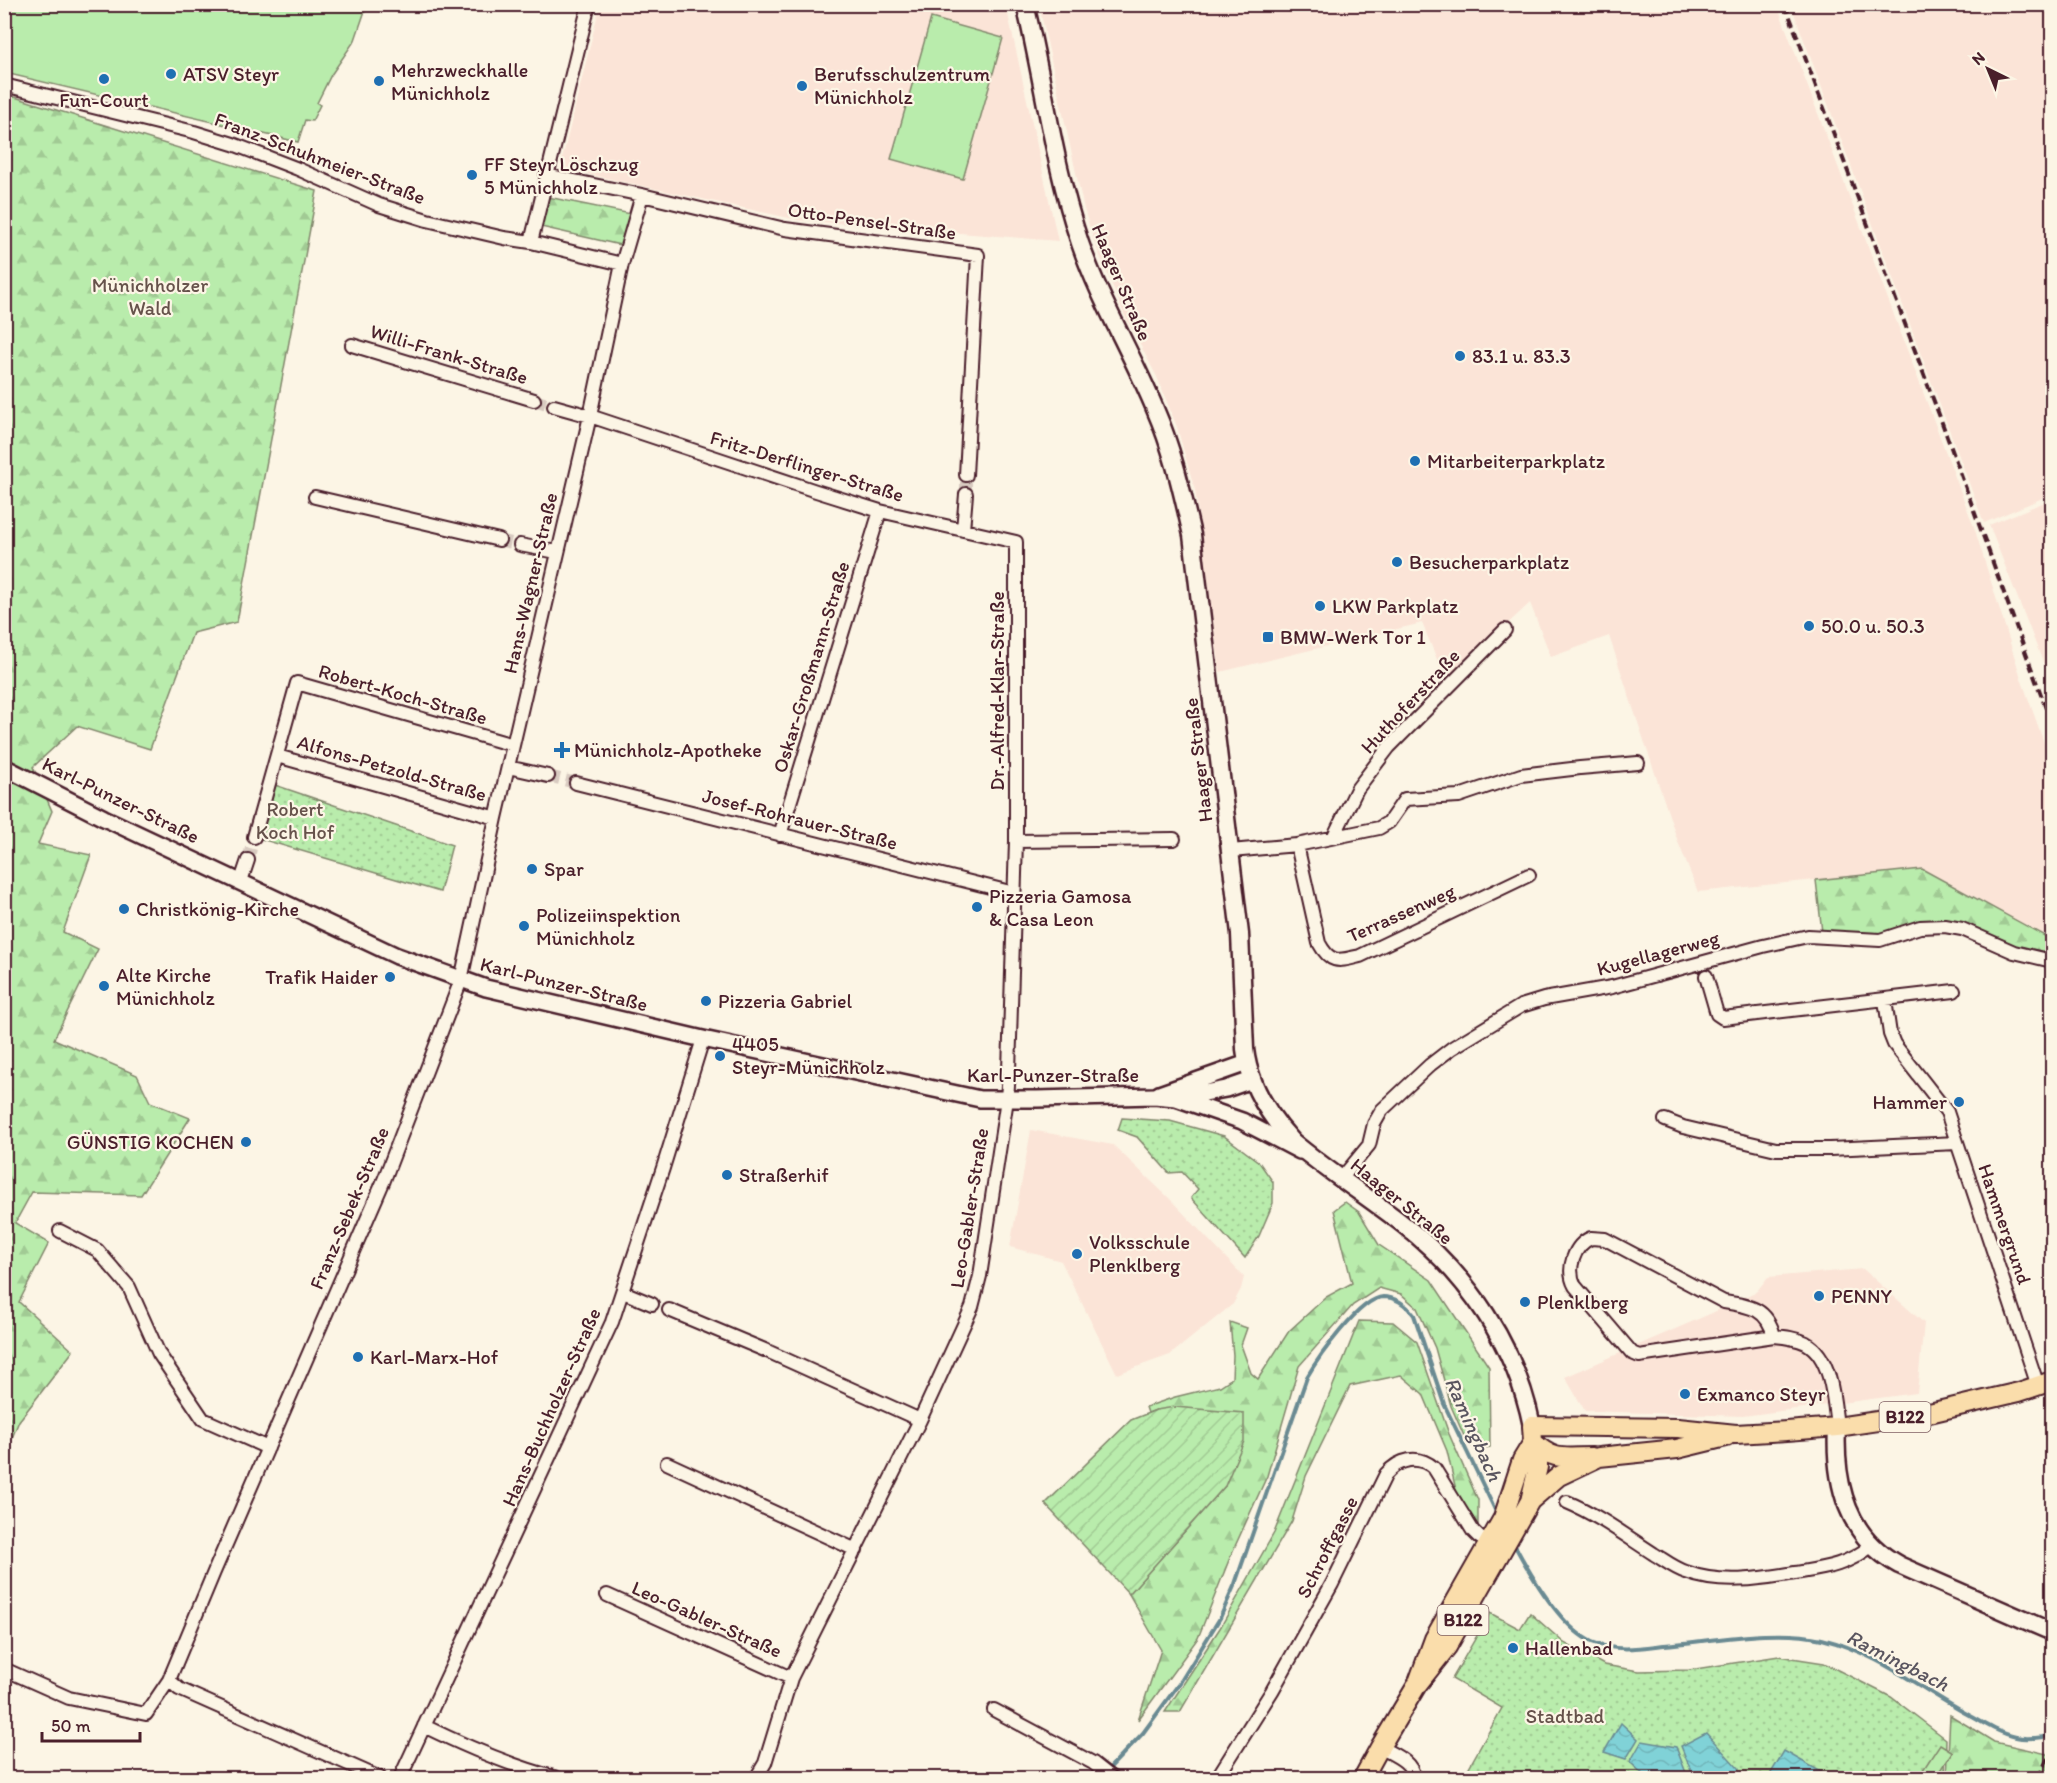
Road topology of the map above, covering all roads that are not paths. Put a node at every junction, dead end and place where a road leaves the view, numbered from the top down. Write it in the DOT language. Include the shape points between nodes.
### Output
graph roads {
  1 [pos="589,4"];
  2 [pos="1025,4"];
  3 [pos="4,85"];
  4 [pos="546,175"];
  5 [pos="642,195"];
  6 [pos="531,242"];
  7 [pos="622,264"];
  8 [pos="352,345"];
  9 [pos="534,400"];
  10 [pos="554,406"];
  11 [pos="590,416"];
  12 [pos="966,475"];
  13 [pos="966,494"];
  14 [pos="315,497"];
  15 [pos="880,511"];
  16 [pos="963,530"];
  17 [pos="499,540"];
  18 [pos="1016,542"];
  19 [pos="520,545"];
  20 [pos="557,552"];
  21 [pos="1505,630"];
  22 [pos="513,745"];
  23 [pos="277,756"];
  24 [pos="1638,763"];
  25 [pos="4,766"];
  26 [pos="508,766"];
  27 [pos="548,776"];
  28 [pos="576,783"];
  29 [pos="496,818"];
  30 [pos="780,835"];
  31 [pos="1334,836"];
  32 [pos="254,837"];
  33 [pos="1174,839"];
  34 [pos="1016,841"];
  35 [pos="1297,845"];
  36 [pos="1230,851"];
  37 [pos="248,860"];
  38 [pos="1529,875"];
  39 [pos="241,881"];
  40 [pos="1014,893"];
  41 [pos="2052,961"];
  42 [pos="1706,976"];
  43 [pos="461,980"];
  44 [pos="1954,991"];
  45 [pos="1885,1000"];
  46 [pos="703,1039"];
  47 [pos="1246,1063"];
  48 [pos="1252,1080"];
  49 [pos="1155,1096"];
  50 [pos="1176,1098"];
  51 [pos="1007,1099"];
  52 [pos="1665,1120"];
  53 [pos="1957,1143"];
  54 [pos="1310,1156"];
  55 [pos="1341,1179"];
  56 [pos="60,1231"];
  57 [pos="623,1292"];
  58 [pos="652,1304"];
  59 [pos="669,1310"];
  60 [pos="1774,1336"];
  61 [pos="2045,1383"];
  62 [pos="920,1420"];
  63 [pos="1837,1427"];
  64 [pos="1532,1434"];
  65 [pos="1737,1434"];
  66 [pos="268,1448"];
  67 [pos="1599,1457"];
  68 [pos="667,1463"];
  69 [pos="1530,1501"];
  70 [pos="1567,1502"];
  71 [pos="1494,1544"];
  72 [pos="1871,1546"];
  73 [pos="856,1550"];
  74 [pos="607,1595"];
  75 [pos="2052,1632"];
  76 [pos="4,1669"];
  77 [pos="790,1678"];
  78 [pos="169,1680"];
  79 [pos="993,1710"];
  80 [pos="424,1726"];
  81 [pos="1380,1747"];
  82 [pos="380,1779"];
  83 [pos="400,1779"];
  84 [pos="557,1779"];
  85 [pos="756,1779"];
  86 [pos="1112,1779"];
  87 [pos="1217,1779"];
  88 [pos="1363,1779"];
  89 [pos="1414,1779"];
  1 -- 4 [label="street"];
  2 -- 36 [label="main road, Haager Straße" via="1080,242 1155,407 1179,478 1200,591"];
  3 -- 6 [label="street, Franz-Schuhmeier-Straße" via="194,132 298,169 379,205 427,220"];
  4 -- 5 [label="street, Otto-Pensel-Straße"];
  4 -- 6 [label="street"];
  5 -- 7 [label="street, Hans-Wagner-Straße"];
  5 -- 12 [label="street, Otto-Pensel-Straße" via="785,229 978,255"];
  6 -- 7 [label="street, Franz-Schuhmeier-Straße"];
  7 -- 11 [label="street, Hans-Wagner-Straße"];
  8 -- 9 [label="street, Willi-Frank-Straße"];
  10 -- 11 [label="street"];
  11 -- 15 [label="street, Fritz-Derflinger-Straße"];
  11 -- 20 [label="street, Hans-Wagner-Straße"];
  13 -- 16 [label="street"];
  14 -- 17 [label="street"];
  15 -- 16 [label="street, Fritz-Derflinger-Straße"];
  15 -- 30 [label="street, Oskar-Großmann-Straße"];
  16 -- 18 [label="street, Fritz-Derflinger-Straße"];
  18 -- 34 [label="street, Dr.-Alfred-Klar-Straße"];
  19 -- 20 [label="street"];
  20 -- 22 [label="street, Hans-Wagner-Straße"];
  21 -- 31 [label="street, Huthoferstraße" via="1389,747 1357,789"];
  22 -- 23 [label="street, Robert-Koch-Straße" via="297,683"];
  22 -- 26 [label="street, Hans-Wagner-Straße"];
  23 -- 29 [label="street, Alfons-Petzold-Straße"];
  23 -- 32 [label="street, Robert-Koch-Straße"];
  24 -- 31 [label="street" via="1521,775 1459,796 1405,799 1389,822 1379,828"];
  25 -- 39 [label="street, Karl-Punzer-Straße" via="104,818"];
  26 -- 27 [label="street"];
  26 -- 29 [label="street, Hans-Wagner-Straße"];
  28 -- 30 [label="street, Josef-Rohrauer-Straße"];
  29 -- 43 [label="street, Hans-Wagner-Straße"];
  30 -- 40 [label="street, Josef-Rohrauer-Straße"];
  31 -- 35 [label="street"];
  33 -- 34 [label="street"];
  34 -- 40 [label="street, Dr.-Alfred-Klar-Straße"];
  35 -- 36 [label="street"];
  35 -- 38 [label="street, Terrassenweg" via="1319,943 1326,955 1339,961 1360,956"];
  36 -- 47 [label="main road, Haager Straße" via="1240,934"];
  37 -- 39 [label="street"];
  39 -- 43 [label="street, Karl-Punzer-Straße" via="397,956"];
  40 -- 51 [label="street, Dr.-Alfred-Klar-Straße"];
  41 -- 55 [label="street, Kugellagerweg" via="2014,952 1962,929 1945,926 1920,927 1880,940 1808,936 1612,987 1521,1006 1452,1048 1382,1110 1369,1145"];
  42 -- 45 [label="street" via="1717,1014 1723,1018"];
  43 -- 46 [label="street, Karl-Punzer-Straße"];
  43 -- 66 [label="street, Franz-Sebek-Straße" via="384,1180"];
  44 -- 45 [label="street"];
  45 -- 53 [label="street, Hammergrund" via="1894,1044 1947,1112"];
  46 -- 51 [label="street, Karl-Punzer-Straße" via="957,1095"];
  46 -- 57 [label="street, Hans-Buchholzer-Straße"];
  47 -- 48 [label="main road, Haager Straße"];
  47 -- 49 [label="street, Karl-Punzer-Straße"];
  48 -- 50 [label="street, Karl-Punzer-Straße"];
  48 -- 54 [label="main road, Haager Straße" via="1279,1126"];
  49 -- 50 [label="street, Karl-Punzer-Straße"];
  49 -- 51 [label="street, Karl-Punzer-Straße"];
  50 -- 54 [label="street, Karl-Punzer-Straße" via="1242,1121"];
  51 -- 62 [label="street, Leo-Gabler-Straße" via="972,1307"];
  52 -- 53 [label="street" via="1776,1149"];
  53 -- 61 [label="street, Hammergrund"];
  54 -- 55 [label="main road, Haager Straße"];
  55 -- 64 [label="main road, Haager Straße" via="1429,1246 1472,1293 1516,1371"];
  56 -- 66 [label="street" via="97,1250 129,1287 159,1354 203,1419"];
  57 -- 58 [label="street"];
  57 -- 80 [label="street, Hans-Buchholzer-Straße"];
  59 -- 62 [label="street"];
  60 -- 60 [label="street" via="1764,1314 1724,1302 1605,1239 1591,1238 1578,1246 1571,1275 1575,1286 1635,1355"];
  60 -- 63 [label="street" via="1809,1344 1823,1362 1832,1384"];
  61 -- 63 [label="main road, B122" via="1925,1414"];
  62 -- 73 [label="street, Leo-Gabler-Straße"];
  63 -- 65 [label="main road, B122"];
  63 -- 72 [label="main road" via="1838,1463 1846,1503"];
  64 -- 65 [label="main road, B122" via="1678,1428"];
  64 -- 67 [label="main road" via="1545,1453 1552,1456"];
  64 -- 69 [label="main road" via="1538,1467"];
  64 -- 71 [label="main road, B122"];
  65 -- 67 [label="main road, B122" via="1677,1449"];
  66 -- 78 [label="street, Franz-Sebek-Straße"];
  67 -- 69 [label="main road, B122" via="1559,1476"];
  68 -- 73 [label="street"];
  69 -- 71 [label="main road, B122"];
  70 -- 72 [label="street" via="1696,1576 1741,1580 1777,1576 1842,1564"];
  71 -- 81 [label="main road, B122" via="1444,1652 1417,1685"];
  71 -- 87 [label="street, Schroffgasse" via="1473,1531 1428,1463 1405,1460 1393,1465 1332,1584"];
  72 -- 75 [label="main road" via="1899,1565"];
  73 -- 77 [label="street, Leo-Gabler-Straße"];
  74 -- 77 [label="street, Leo-Gabler-Straße"];
  76 -- 78 [label="street, Franz-Sebek-Straße" via="69,1698 146,1714"];
  77 -- 85 [label="street, Leo-Gabler-Straße" via="765,1763"];
  78 -- 82 [label="street" via="178,1689"];
  79 -- 86 [label="street" via="1093,1763"];
  80 -- 83 [label="street, Hans-Buchholzer-Straße"];
  80 -- 84 [label="street" via="468,1748"];
  81 -- 88 [label="main road, B122"];
  81 -- 89 [label="street" via="1407,1762"];
}
